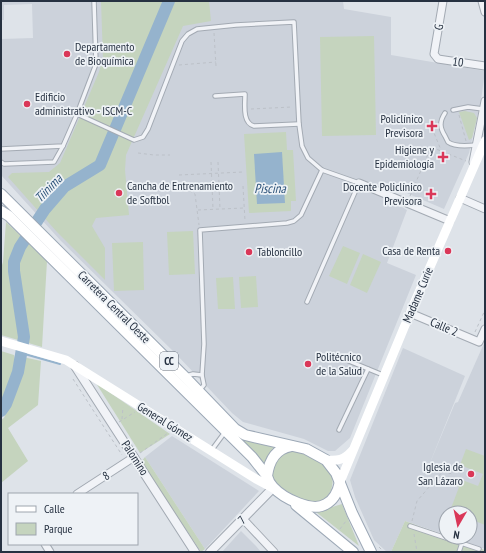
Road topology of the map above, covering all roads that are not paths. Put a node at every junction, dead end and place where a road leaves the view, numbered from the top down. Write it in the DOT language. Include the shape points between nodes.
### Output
graph roads {
  1 [pos="94,1"];
  2 [pos="443,1"];
  3 [pos="482,1"];
  4 [pos="485,12"];
  5 [pos="434,54"];
  6 [pos="485,66"];
  7 [pos="215,96"];
  8 [pos="485,101"];
  9 [pos="455,109"];
  10 [pos="483,109"];
  11 [pos="445,113"];
  12 [pos="77,114"];
  13 [pos="483,123"];
  14 [pos="299,124"];
  15 [pos="485,141"];
  16 [pos="476,145"];
  17 [pos="62,146"];
  18 [pos="1,149"];
  19 [pos="1,162"];
  20 [pos="322,170"];
  21 [pos="471,174"];
  22 [pos="359,183"];
  23 [pos="1,194"];
  24 [pos="460,198"];
  25 [pos="485,209"];
  26 [pos="8,212"];
  27 [pos="450,221"];
  28 [pos="56,256"];
  29 [pos="307,302"];
  30 [pos="410,313"];
  31 [pos="484,332"];
  32 [pos="1,341"];
  33 [pos="344,359"];
  34 [pos="75,365"];
  35 [pos="368,369"];
  36 [pos="184,376"];
  37 [pos="202,376"];
  38 [pos="384,376"];
  39 [pos="199,392"];
  40 [pos="339,430"];
  41 [pos="226,431"];
  42 [pos="292,446"];
  43 [pos="353,450"];
  44 [pos="210,451"];
  45 [pos="134,457"];
  46 [pos="326,460"];
  47 [pos="267,476"];
  48 [pos="340,482"];
  49 [pos="273,488"];
  50 [pos="79,493"];
  51 [pos="346,498"];
  52 [pos="290,500"];
  53 [pos="327,504"];
  54 [pos="243,519"];
  55 [pos="410,526"];
  56 [pos="438,536"];
  57 [pos="465,545"];
  58 [pos="373,548"];
  59 [pos="479,549"];
  60 [pos="350,551"];
  61 [pos="195,552"];
  62 [pos="210,552"];
  63 [pos="274,552"];
  1 -- 12 [label="lane" via="96,64"];
  2 -- 5 [label="street, G"];
  3 -- 4 [label="street"];
  5 -- 6 [label="street, 10" via="438,60"];
  7 -- 14 [label="lane" via="245,94 246,121 249,125"];
  8 -- 10 [label="street"];
  9 -- 10 [label="lane"];
  10 -- 13 [label="street"];
  11 -- 16 [label="lane" via="440,120 441,130 448,142 457,145"];
  12 -- 14 [label="lane" via="131,139 143,138 182,41 188,34 197,29 214,27 294,22"];
  12 -- 17 [label="lane"];
  13 -- 16 [label="street"];
  14 -- 20 [label="lane" via="302,146 308,158"];
  15 -- 21 [label="main road, Madame Curie"];
  16 -- 21 [label="street"];
  17 -- 18 [label="lane"];
  17 -- 19 [label="lane" via="54,162"];
  20 -- 22 [label="lane"];
  20 -- 37 [label="lane" via="301,215 294,221 200,230 204,344"];
  21 -- 24 [label="main road, Madame Curie"];
  22 -- 27 [label="street"];
  22 -- 29 [label="lane"];
  23 -- 26 [label="main road, Carretera Central Oeste / CC"];
  24 -- 25 [label="street"];
  24 -- 27 [label="main road, Madame Curie"];
  26 -- 28 [label="main road, Carretera Central Oeste / CC"];
  27 -- 30 [label="main road, Madame Curie"];
  28 -- 36 [label="main road, Carretera Central Oeste / CC"];
  28 -- 41 [label="main road, Carretera Central Oeste / CC"];
  30 -- 31 [label="street, Calle 2" via="479,342"];
  30 -- 38 [label="main road, Madame Curie"];
  32 -- 34 [label="main road, General Gómez"];
  33 -- 35 [label="lane"];
  34 -- 44 [label="main road, General Gómez"];
  34 -- 45 [label="street, Palomino"];
  35 -- 38 [label="lane"];
  35 -- 40 [label="lane"];
  36 -- 37 [label="lane"];
  36 -- 39 [label="main road, Carretera Central Oeste / CC"];
  37 -- 39 [label="lane" via="204,385"];
  38 -- 43 [label="main road, Madame Curie"];
  39 -- 42 [label="main road, Carretera Central Oeste / CC" via="230,424 245,435"];
  41 -- 44 [label="lane"];
  41 -- 47 [label="main road, Carretera Central Oeste / CC"];
  42 -- 46 [label="main road, CC" via="306,449"];
  42 -- 47 [label="main road" via="285,447 274,455"];
  43 -- 46 [label="main road" via="345,458"];
  43 -- 48 [label="main road, Madame Curie"];
  44 -- 49 [label="main road, General Gómez"];
  45 -- 50 [label="street, 8"];
  45 -- 61 [label="street, Palomino"];
  46 -- 48 [label="main road, CC"];
  47 -- 49 [label="main road, CC"];
  48 -- 51 [label="main road, CC"];
  48 -- 53 [label="main road" via="333,499"];
  49 -- 52 [label="main road, CC"];
  49 -- 54 [label="street, 7"];
  51 -- 53 [label="main road"];
  51 -- 58 [label="main road, CC"];
  52 -- 53 [label="main road, CC" via="316,507"];
  52 -- 60 [label="main road, CC"];
  54 -- 62 [label="street, 7"];
  54 -- 63 [label="street"];
  55 -- 56 [label="lane"];
  57 -- 59 [label="lane"];
}
